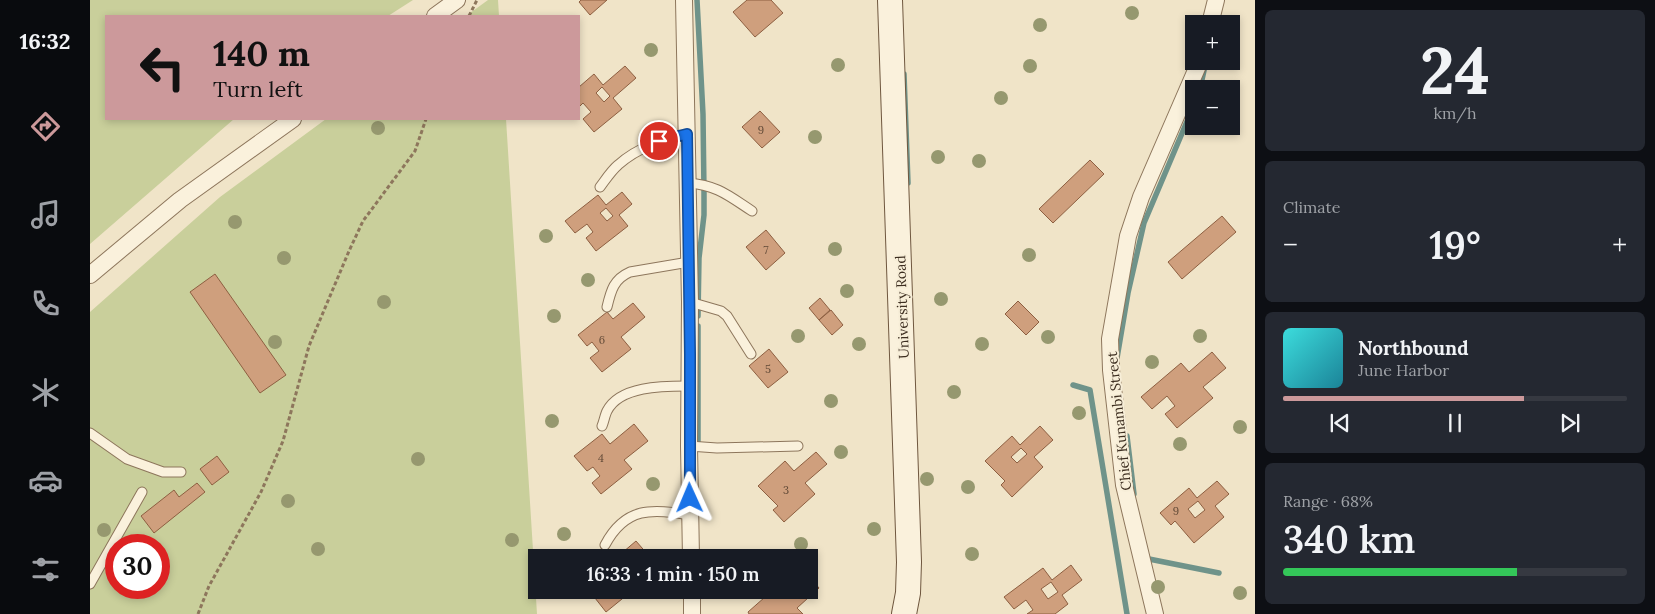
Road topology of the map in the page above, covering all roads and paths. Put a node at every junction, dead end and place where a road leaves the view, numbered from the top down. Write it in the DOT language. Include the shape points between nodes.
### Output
graph roads {
  1 [pos="457,0"];
  2 [pos="684,0"];
  3 [pos="890,0"];
  4 [pos="1216,0"];
  5 [pos="436,15"];
  6 [pos="1212,15"];
  7 [pos="1196,70"];
  8 [pos="292,120"];
  9 [pos="426,120"];
  10 [pos="687,134"];
  11 [pos="688,182"];
  12 [pos="600,187"];
  13 [pos="752,212"];
  14 [pos="689,262"];
  15 [pos="90,275"];
  16 [pos="690,302"];
  17 [pos="607,307"];
  18 [pos="751,354"];
  19 [pos="690,386"];
  20 [pos="602,426"];
  21 [pos="90,433"];
  22 [pos="689,446"];
  23 [pos="798,446"];
  24 [pos="181,472"];
  25 [pos="142,492"];
  26 [pos="690,515"];
  27 [pos="605,545"];
  28 [pos="691,549"];
  29 [pos="90,584"];
  30 [pos="692,599"];
  31 [pos="198,614"];
  32 [pos="692,614"];
  33 [pos="904,614"];
  34 [pos="1156,614"];
  1 -- 5 [label="street"];
  2 -- 10 [label="street"];
  3 -- 33 [label="street, University Road" via="909,562"];
  4 -- 6 [label="street"];
  7 -- 34 [label="street, Chief Kunambi Street" via="1141,197 1128,236 1110,339 1124,485"];
  8 -- 15 [label="street" via="180,200"];
  9 -- 31 [label="path" via="415,150 363,221 349,251 309,346 283,441 262,492 209,586"];
  10 -- 11 [label="street"];
  10 -- 12 [label="lane" via="634,152"];
  11 -- 13 [label="lane" via="714,187"];
  11 -- 14 [label="street"];
  14 -- 16 [label="street"];
  14 -- 17 [label="lane" via="622,275 614,282"];
  16 -- 18 [label="lane" via="721,311 727,316"];
  16 -- 19 [label="street"];
  19 -- 20 [label="lane" via="660,386 632,392 607,410"];
  19 -- 22 [label="street"];
  21 -- 24 [label="lane" via="127,459 163,472"];
  22 -- 23 [label="lane"];
  22 -- 26 [label="street"];
  25 -- 29 [label="lane"];
  26 -- 27 [label="lane" via="667,510 639,513 619,524"];
  26 -- 28 [label="street"];
  30 -- 32 [label="street"];
}
